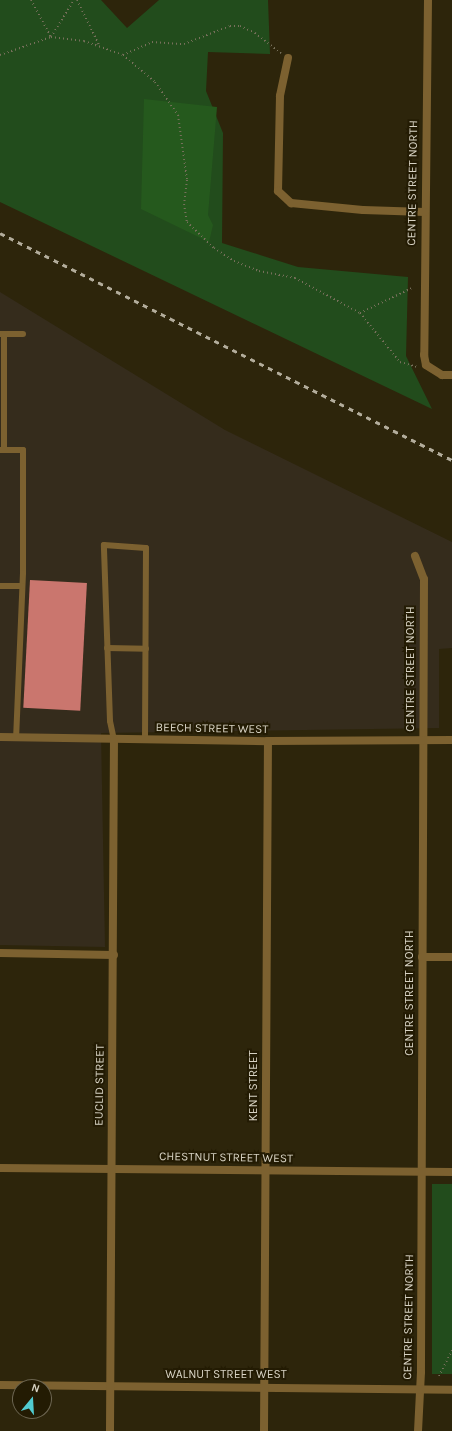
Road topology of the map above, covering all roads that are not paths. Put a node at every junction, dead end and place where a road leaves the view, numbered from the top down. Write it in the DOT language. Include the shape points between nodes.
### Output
graph roads {
  1 [pos="428,0"];
  2 [pos="288,58"];
  3 [pos="425,212"];
  4 [pos="2,334"];
  5 [pos="23,334"];
  6 [pos="452,375"];
  7 [pos="2,450"];
  8 [pos="415,556"];
  9 [pos="0,586"];
  10 [pos="22,586"];
  11 [pos="107,648"];
  12 [pos="146,649"];
  13 [pos="0,737"];
  14 [pos="16,738"];
  15 [pos="114,740"];
  16 [pos="145,740"];
  17 [pos="452,740"];
  18 [pos="423,741"];
  19 [pos="268,742"];
  20 [pos="0,953"];
  21 [pos="114,955"];
  22 [pos="422,957"];
  23 [pos="452,957"];
  24 [pos="0,1168"];
  25 [pos="111,1169"];
  26 [pos="266,1171"];
  27 [pos="421,1172"];
  28 [pos="452,1172"];
  29 [pos="0,1385"];
  30 [pos="110,1387"];
  31 [pos="264,1387"];
  32 [pos="420,1389"];
  33 [pos="452,1390"];
  34 [pos="110,1431"];
  35 [pos="264,1431"];
  36 [pos="418,1431"];
  1 -- 3 [label="street, CENTRE STREET NORTH"];
  2 -- 3 [label="street" via="280,96 278,192 291,203 363,210"];
  3 -- 6 [label="street, CENTRE STREET NORTH" via="422,366 442,375"];
  4 -- 5 [label="lane"];
  4 -- 7 [label="lane"];
  7 -- 10 [label="lane" via="23,450"];
  8 -- 18 [label="street, CENTRE STREET NORTH" via="424,579"];
  9 -- 10 [label="lane"];
  10 -- 14 [label="lane"];
  11 -- 12 [label="lane"];
  11 -- 12 [label="lane" via="104,545 146,548"];
  11 -- 15 [label="lane" via="110,721"];
  12 -- 16 [label="lane"];
  13 -- 14 [label="street, BEECH STREET WEST"];
  14 -- 15 [label="street, BEECH STREET WEST"];
  15 -- 16 [label="street, BEECH STREET WEST"];
  15 -- 21 [label="street, EUCLID STREET"];
  16 -- 19 [label="street, BEECH STREET WEST"];
  17 -- 18 [label="street, BEECH STREET WEST"];
  18 -- 19 [label="street, BEECH STREET WEST"];
  18 -- 22 [label="street, CENTRE STREET NORTH"];
  19 -- 26 [label="street, KENT STREET"];
  20 -- 21 [label="street"];
  21 -- 25 [label="street, EUCLID STREET"];
  22 -- 23 [label="street"];
  22 -- 27 [label="street, CENTRE STREET NORTH"];
  24 -- 25 [label="street, CHESTNUT STREET WEST"];
  25 -- 26 [label="street, CHESTNUT STREET WEST"];
  25 -- 30 [label="street, EUCLID STREET"];
  26 -- 27 [label="street, CHESTNUT STREET WEST"];
  26 -- 31 [label="street, KENT STREET"];
  27 -- 28 [label="street, CHESTNUT STREET WEST"];
  27 -- 32 [label="street, CENTRE STREET NORTH"];
  29 -- 30 [label="street, WALNUT STREET WEST"];
  30 -- 31 [label="street, WALNUT STREET WEST"];
  30 -- 34 [label="street, EUCLID STREET"];
  31 -- 32 [label="street, WALNUT STREET WEST"];
  31 -- 35 [label="street, KENT STREET"];
  32 -- 33 [label="street, WALNUT STREET WEST"];
  32 -- 36 [label="street, CENTRE STREET NORTH"];
}
